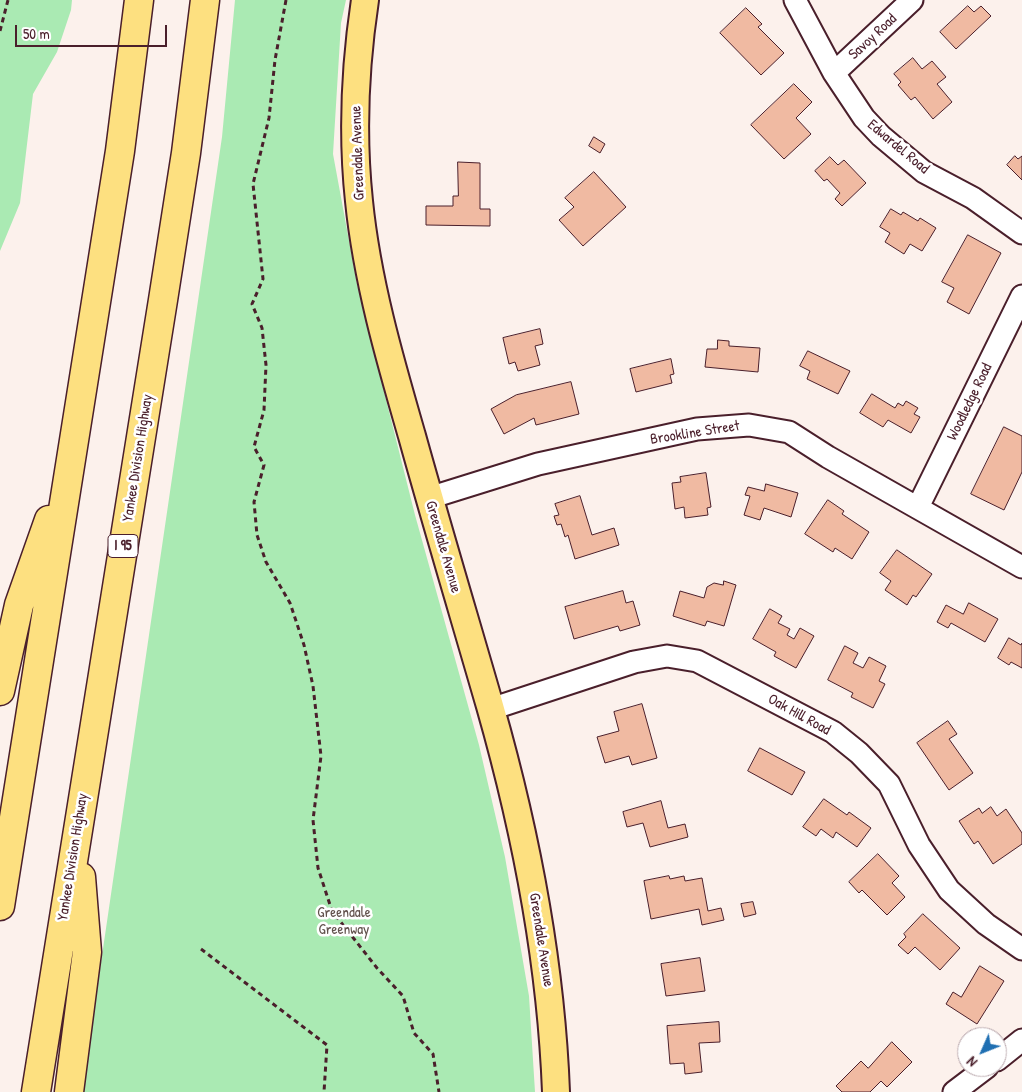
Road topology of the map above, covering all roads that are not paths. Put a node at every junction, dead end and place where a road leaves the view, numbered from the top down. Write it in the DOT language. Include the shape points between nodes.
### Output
graph roads {
  1 [pos="139,0"];
  2 [pos="205,0"];
  3 [pos="365,0"];
  4 [pos="795,0"];
  5 [pos="912,0"];
  6 [pos="834,73"];
  7 [pos="1022,232"];
  8 [pos="1022,296"];
  9 [pos="72,458"];
  10 [pos="429,498"];
  11 [pos="918,508"];
  12 [pos="1022,567"];
  13 [pos="0,691"];
  14 [pos="491,709"];
  15 [pos="77,833"];
  16 [pos="0,906"];
  17 [pos="1022,949"];
  18 [pos="1022,1040"];
  19 [pos="1007,1052"];
  20 [pos="974,1077"];
  21 [pos="36,1092"];
  22 [pos="69,1092"];
  23 [pos="556,1092"];
  24 [pos="954,1092"];
  1 -- 9 [label="highway" via="120,151"];
  2 -- 15 [label="highway, Yankee Division Highway / I 95" via="176,217"];
  3 -- 10 [label="main road, Greendale Avenue" via="355,114 362,228 390,354"];
  4 -- 6 [label="street, Edwardel Road"];
  5 -- 6 [label="street, Savoy Road"];
  6 -- 7 [label="street, Edwardel Road" via="864,118 881,136 924,172 973,198"];
  8 -- 11 [label="street, Woodledge Road"];
  9 -- 13 [label="highway" via="19,605"];
  9 -- 16 [label="highway"];
  10 -- 11 [label="street, Brookline Street" via="538,464 697,429 749,425 789,432"];
  10 -- 14 [label="main road, Greendale Avenue"];
  11 -- 12 [label="street, Brookline Street"];
  14 -- 17 [label="street, Oak Hill Road" via="651,658 683,658 711,667 833,732 859,753 889,784 919,845 949,890 986,924"];
  14 -- 23 [label="main road, Greendale Avenue" via="518,815 538,918 550,994"];
  15 -- 21 [label="highway, Yankee Division Highway / I 95"];
  15 -- 22 [label="highway" via="87,952"];
  18 -- 19 [label="street"];
  20 -- 24 [label="street"];
}
